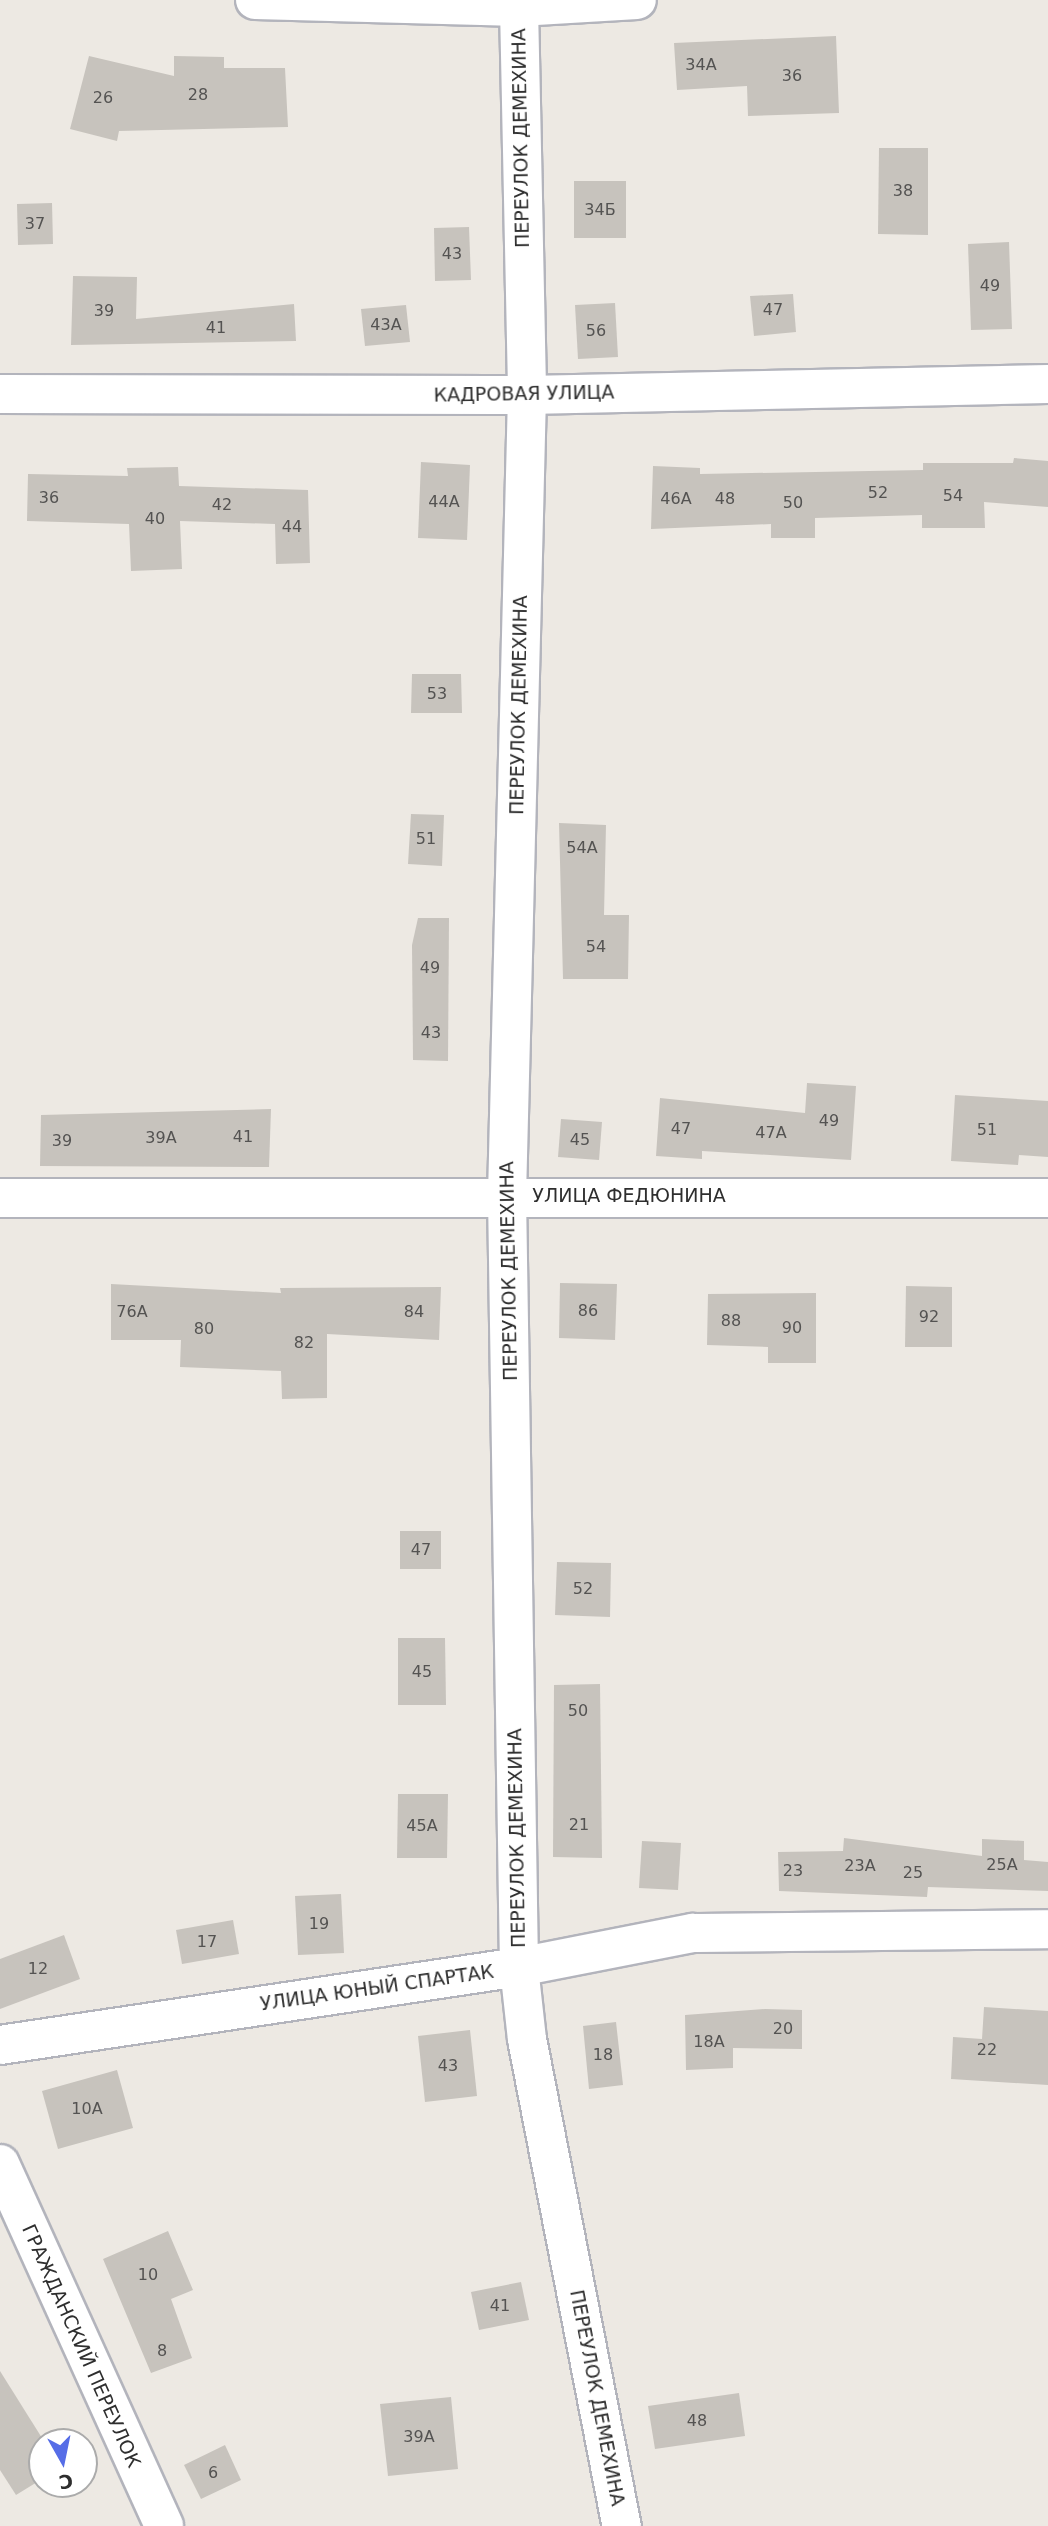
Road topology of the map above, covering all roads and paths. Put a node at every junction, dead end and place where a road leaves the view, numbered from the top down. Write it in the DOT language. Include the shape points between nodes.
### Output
graph roads {
  1 [pos="255,0"];
  2 [pos="638,0"];
  3 [pos="519,8"];
  4 [pos="1048,384"];
  5 [pos="0,394"];
  6 [pos="527,395"];
  7 [pos="507,1195"];
  8 [pos="0,1198"];
  9 [pos="1048,1198"];
  10 [pos="1048,1929"];
  11 [pos="519,1967"];
  12 [pos="0,2045"];
  13 [pos="0,2164"];
  14 [pos="164,2526"];
  15 [pos="622,2526"];
  1 -- 3 [label="street"];
  2 -- 3 [label="street"];
  3 -- 6 [label="street, ПЕРЕУЛОК ДЕМЕХИНА"];
  4 -- 6 [label="street, КАДРОВАЯ УЛИЦА"];
  5 -- 6 [label="street, КАДРОВАЯ УЛИЦА"];
  6 -- 7 [label="street, ПЕРЕУЛОК ДЕМЕХИНА"];
  7 -- 8 [label="street, УЛИЦА ФЕДЮНИНА"];
  7 -- 9 [label="street, УЛИЦА ФЕДЮНИНА"];
  7 -- 11 [label="street, ПЕРЕУЛОК ДЕМЕХИНА"];
  10 -- 11 [label="street, УЛИЦА ЮНЫЙ СПАРТАК" via="693,1933"];
  11 -- 12 [label="street, УЛИЦА ЮНЫЙ СПАРТАК"];
  11 -- 15 [label="street, ПЕРЕУЛОК ДЕМЕХИНА" via="527,2039"];
  13 -- 14 [label="street, ГРАЖДАНСКИЙ ПЕРЕУЛОК" via="118,2436"];
}
